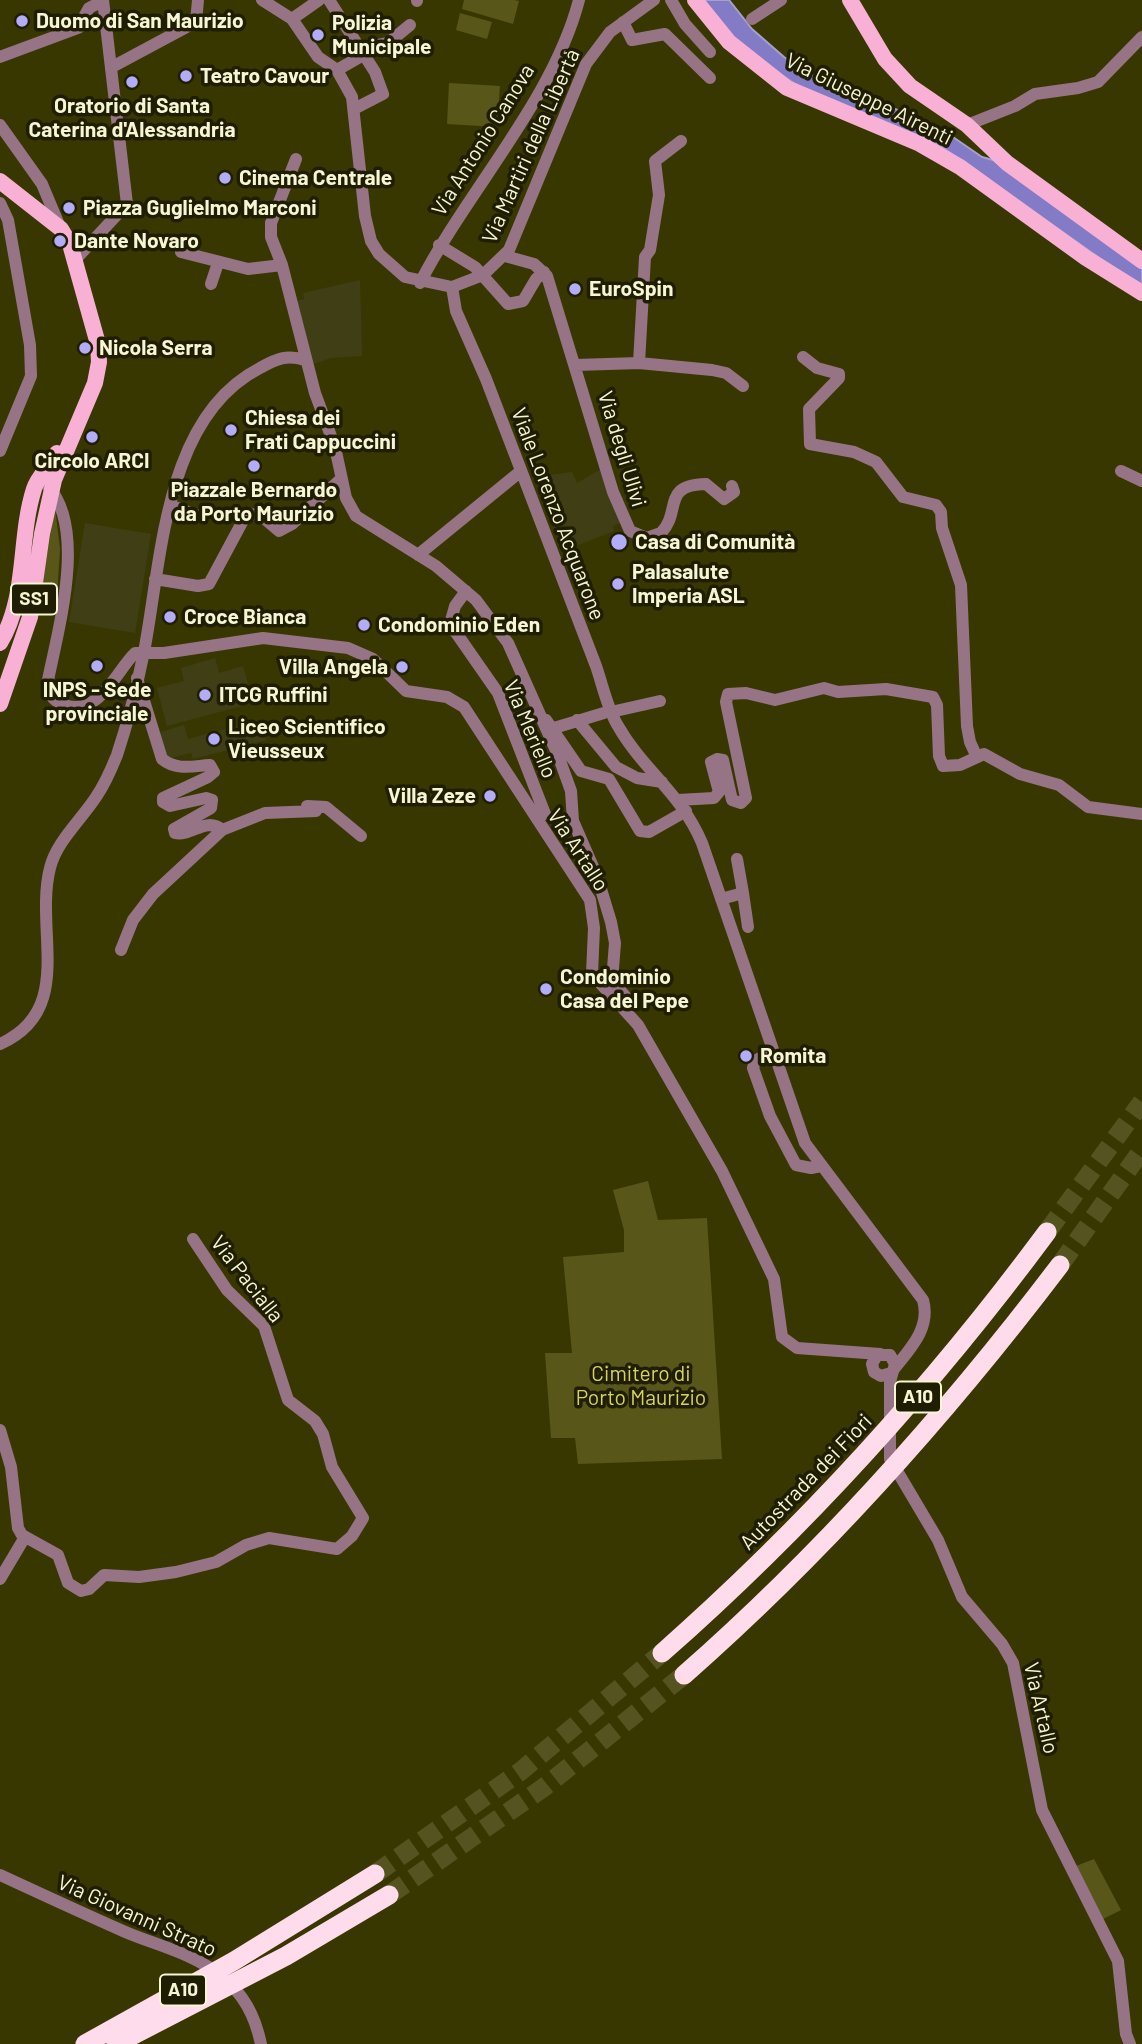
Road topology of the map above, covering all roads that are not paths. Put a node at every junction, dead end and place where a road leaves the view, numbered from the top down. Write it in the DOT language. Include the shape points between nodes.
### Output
graph roads {
  1 [pos="103,0"];
  2 [pos="198,0"];
  3 [pos="262,0"];
  4 [pos="320,0"];
  5 [pos="330,0"];
  6 [pos="579,0"];
  7 [pos="654,0"];
  8 [pos="671,0"];
  9 [pos="695,0"];
  10 [pos="781,0"];
  11 [pos="850,0"];
  12 [pos="644,4"];
  13 [pos="288,10"];
  14 [pos="752,19"];
  15 [pos="623,22"];
  16 [pos="410,25"];
  17 [pos="1142,37"];
  18 [pos="710,52"];
  19 [pos="365,54"];
  20 [pos="0,57"];
  21 [pos="112,67"];
  22 [pos="337,70"];
  23 [pos="710,78"];
  24 [pos="354,109"];
  25 [pos="0,125"];
  26 [pos="967,125"];
  27 [pos="681,141"];
  28 [pos="296,159"];
  29 [pos="0,181"];
  30 [pos="0,203"];
  31 [pos="61,229"];
  32 [pos="439,245"];
  33 [pos="181,252"];
  34 [pos="505,256"];
  35 [pos="75,260"];
  36 [pos="1142,261"];
  37 [pos="218,263"];
  38 [pos="282,265"];
  39 [pos="544,272"];
  40 [pos="420,283"];
  41 [pos="211,284"];
  42 [pos="452,287"];
  43 [pos="1142,293"];
  44 [pos="803,357"];
  45 [pos="305,360"];
  46 [pos="639,363"];
  47 [pos="576,365"];
  48 [pos="743,386"];
  49 [pos="72,431"];
  50 [pos="0,452"];
  51 [pos="521,471"];
  52 [pos="1121,471"];
  53 [pos="341,479"];
  54 [pos="1142,481"];
  55 [pos="45,483"];
  56 [pos="732,486"];
  57 [pos="170,505"];
  58 [pos="199,516"];
  59 [pos="418,555"];
  60 [pos="155,579"];
  61 [pos="466,591"];
  62 [pos="0,643"];
  63 [pos="144,652"];
  64 [pos="137,678"];
  65 [pos="528,694"];
  66 [pos="660,701"];
  67 [pos="0,704"];
  68 [pos="607,713"];
  69 [pos="577,720"];
  70 [pos="554,728"];
  71 [pos="976,755"];
  72 [pos="640,767"];
  73 [pos="682,806"];
  74 [pos="293,810"];
  75 [pos="316,811"];
  76 [pos="545,814"];
  77 [pos="1142,814"];
  78 [pos="222,830"];
  79 [pos="360,836"];
  80 [pos="737,859"];
  81 [pos="743,892"];
  82 [pos="721,899"];
  83 [pos="748,927"];
  84 [pos="121,950"];
  85 [pos="0,1044"];
  86 [pos="653,1050"];
  87 [pos="773,1050"];
  88 [pos="821,1166"];
  89 [pos="1047,1232"];
  90 [pos="193,1238"];
  91 [pos="1060,1265"];
  92 [pos="917,1337"];
  93 [pos="845,1352"];
  94 [pos="883,1353"];
  95 [pos="884,1371"];
  96 [pos="0,1430"];
  97 [pos="22,1542"];
  98 [pos="0,1579"];
  99 [pos="662,1653"];
  100 [pos="684,1675"];
  101 [pos="375,1874"];
  102 [pos="0,1875"];
  103 [pos="389,1895"];
  104 [pos="85,2044"];
  105 [pos="116,2044"];
  106 [pos="261,2044"];
  107 [pos="1130,2044"];
  1 -- 20 [label="street" via="89,8 78,28"];
  1 -- 21 [label="street"];
  2 -- 21 [label="street" via="196,22"];
  3 -- 13 [label="street"];
  4 -- 13 [label="street"];
  5 -- 19 [label="street"];
  6 -- 32 [label="street, Via Antonio Canova" via="544,83"];
  7 -- 12 [label="street, Via Martiri della Libertà"];
  8 -- 18 [label="street"];
  9 -- 43 [label="main road, Via Giuseppe Airenti" via="729,41 788,88 920,144 960,167"];
  10 -- 14 [label="street"];
  11 -- 26 [label="main road" via="894,71"];
  12 -- 15 [label="street, Via Martiri della Libertà"];
  13 -- 22 [label="street" via="318,57"];
  15 -- 23 [label="street" via="632,40 665,34"];
  15 -- 34 [label="street, Via Martiri della Libertà" via="603,40 579,78"];
  16 -- 19 [label="street"];
  17 -- 26 [label="street" via="1098,82 1035,94"];
  19 -- 22 [label="street"];
  19 -- 24 [label="street" via="383,94"];
  21 -- 35 [label="street" via="127,204"];
  22 -- 24 [label="street, Via Martiri della Libertà"];
  24 -- 40 [label="street, Via Martiri della Libertà" via="371,241 396,271"];
  25 -- 31 [label="street" via="47,193"];
  26 -- 36 [label="main road" via="1007,163"];
  27 -- 46 [label="street" via="655,161 659,195 645,257"];
  28 -- 38 [label="street" via="270,229"];
  29 -- 31 [label="main road, SS1"];
  30 -- 50 [label="street" via="8,220 32,376"];
  31 -- 35 [label="main road, SS1"];
  32 -- 39 [label="street" via="475,267 508,304 523,301"];
  32 -- 40 [label="street, Via Antonio Canova"];
  33 -- 37 [label="street"];
  34 -- 39 [label="street" via="534,264"];
  34 -- 42 [label="street, Via Martiri della Libertà" via="483,275"];
  35 -- 49 [label="main road, SS1" via="99,362 95,383"];
  37 -- 38 [label="street" via="248,269"];
  37 -- 41 [label="street"];
  38 -- 45 [label="street"];
  39 -- 47 [label="street, Via degli Ulivi"];
  40 -- 42 [label="street, Via Martiri della Libertà"];
  42 -- 51 [label="street, Viale Lorenzo Acquarone" via="456,311"];
  44 -- 71 [label="street" via="817,368 839,374 809,409 810,444 865,455 880,466 903,497 936,505 941,512 961,585 967,726"];
  45 -- 53 [label="street" via="335,447"];
  45 -- 57 [label="street" via="280,358 231,385 200,428"];
  46 -- 47 [label="street"];
  46 -- 48 [label="street" via="719,371"];
  47 -- 56 [label="street, Via degli Ulivi" via="613,492 631,531 648,538 661,533 677,493 691,484 706,484 724,499 734,492"];
  49 -- 55 [label="main road, SS1"];
  49 -- 55 [label="main road, SS1"];
  51 -- 59 [label="street"];
  51 -- 68 [label="street, Viale Lorenzo Acquarone" via="596,666"];
  52 -- 54 [label="street"];
  53 -- 59 [label="street" via="356,516"];
  53 -- 60 [label="street" via="279,531 259,514 246,515 209,584"];
  55 -- 62 [label="main road, SS1" via="27,515 17,599"];
  55 -- 63 [label="street" via="63,508 66,539 62,617 47,685 51,695 65,705 84,705 104,693 135,653"];
  55 -- 67 [label="main road, SS1" via="30,617"];
  57 -- 58 [label="street"];
  57 -- 60 [label="street"];
  59 -- 61 [label="street"];
  60 -- 63 [label="street"];
  61 -- 65 [label="street" via="499,629"];
  61 -- 76 [label="street, Via Meriello" via="454,606 450,624 498,692"];
  63 -- 64 [label="street"];
  63 -- 86 [label="street, Via Artallo" via="263,638 348,648 373,659 406,691 460,702 590,900 592,974 631,1016"];
  64 -- 78 [label="street" via="162,759 184,767 211,765 214,772 163,798 170,806 206,797 212,800 211,808 176,825 175,833 208,825"];
  64 -- 85 [label="street" via="108,778 50,865 42,1007 27,1027"];
  65 -- 70 [label="street"];
  65 -- 86 [label="street" via="558,755 571,791 573,821 611,922 615,943 612,981 647,1028"];
  66 -- 68 [label="street"];
  68 -- 69 [label="street"];
  68 -- 72 [label="street, Viale Lorenzo Acquarone"];
  69 -- 70 [label="street"];
  69 -- 72 [label="street" via="616,767"];
  70 -- 73 [label="street" via="581,771 609,779 643,833"];
  71 -- 73 [label="street" via="948,767 940,762 937,705 923,693 824,688 775,700 728,694 746,798 741,803 732,800 727,769 723,760 717,759 712,762 719,792 714,798"];
  71 -- 77 [label="street" via="984,754 1020,774 1059,785 1088,807"];
  72 -- 73 [label="street" via="662,782"];
  73 -- 82 [label="street" via="702,843"];
  74 -- 75 [label="street"];
  74 -- 78 [label="street" via="265,813"];
  74 -- 79 [label="street" via="326,807"];
  78 -- 84 [label="street" via="153,894 133,920"];
  80 -- 81 [label="street"];
  81 -- 82 [label="street"];
  81 -- 83 [label="street"];
  82 -- 87 [label="street"];
  86 -- 93 [label="street, Via Artallo" via="766,1257 782,1336 797,1348"];
  87 -- 88 [label="street" via="805,1143"];
  87 -- 88 [label="street" via="755,1061 753,1068 770,1116 796,1165"];
  88 -- 92 [label="street" via="917,1288 926,1309"];
  89 -- 99 [label="highway, Autostrada dei Fiori / A10" via="911,1405 774,1550"];
  90 -- 96 [label="street, Via Pacialla" via="227,1290 264,1326 288,1400 315,1421 332,1467 361,1512 362,1524 337,1549 269,1538 216,1562 176,1572 104,1575 81,1591 68,1583 58,1555 22,1535 18,1528 11,1467"];
  91 -- 100 [label="highway, A10" via="912,1450 801,1567"];
  92 -- 94 [label="street"];
  92 -- 95 [label="street"];
  93 -- 94 [label="street, Via Artallo"];
  93 -- 95 [label="street, Via Artallo"];
  94 -- 95 [label="street, Via Artallo" via="893,1359"];
  94 -- 95 [label="street, Via Artallo" via="874,1357"];
  95 -- 107 [label="street, Via Artallo" via="891,1395 890,1460 938,1540 961,1598 1013,1663 1042,1810 1118,1961"];
  97 -- 98 [label="street"];
  101 -- 104 [label="highway, A10"];
  102 -- 106 [label="street, Via Giovanni Strato" via="220,1975 242,1996 256,2020"];
  103 -- 105 [label="highway, A10" via="286,1956"];
}
